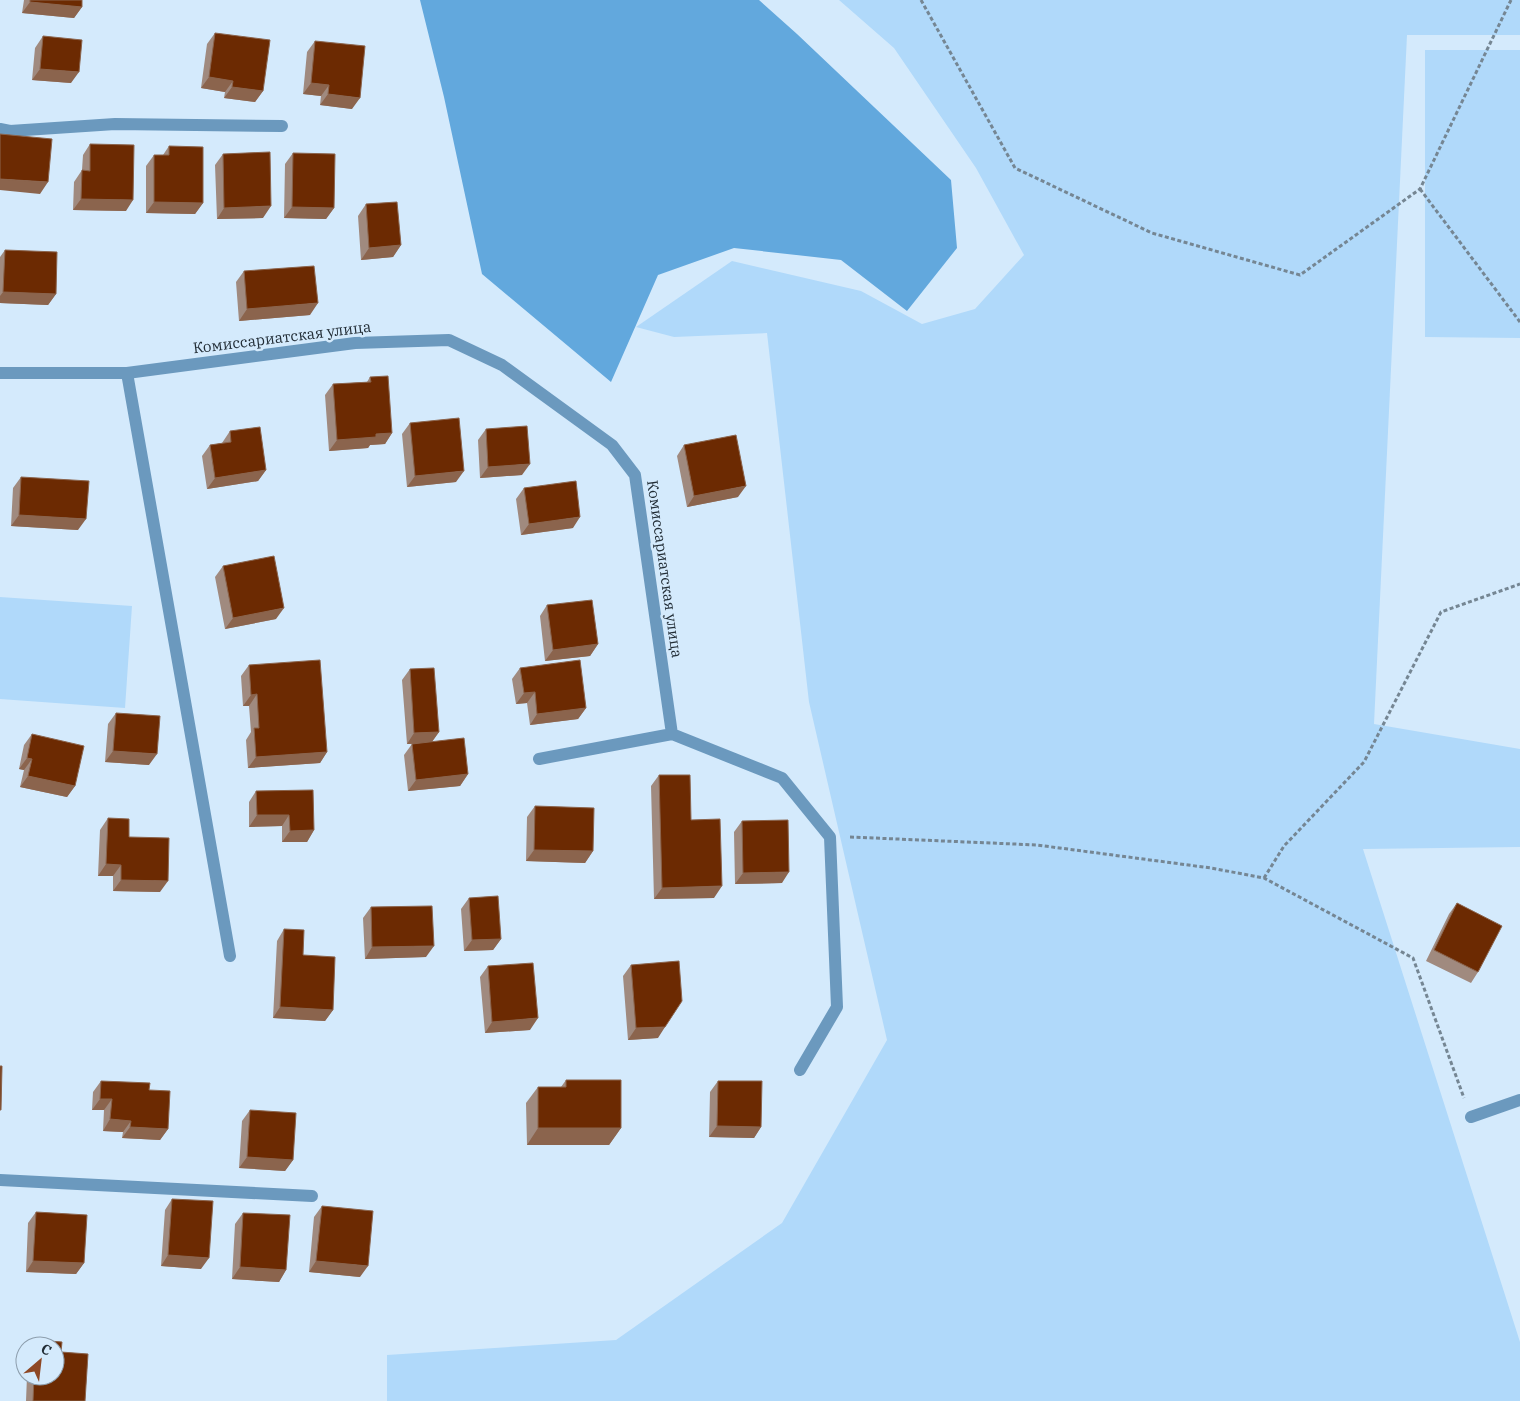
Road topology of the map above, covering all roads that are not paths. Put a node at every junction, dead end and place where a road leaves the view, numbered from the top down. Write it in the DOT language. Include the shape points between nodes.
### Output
graph roads {
  1 [pos="282,126"];
  2 [pos="0,130"];
  3 [pos="0,373"];
  4 [pos="127,373"];
  5 [pos="672,734"];
  6 [pos="539,759"];
  7 [pos="230,956"];
  8 [pos="800,1070"];
  9 [pos="1520,1100"];
  10 [pos="1471,1117"];
  11 [pos="0,1180"];
  12 [pos="312,1196"];
  1 -- 2 [label="street" via="115,124"];
  3 -- 4 [label="street, Комиссариатская улица"];
  4 -- 5 [label="street, Комиссариатская улица" via="355,342 449,340 502,365 612,445 635,475"];
  4 -- 7 [label="street"];
  5 -- 6 [label="street"];
  5 -- 8 [label="street" via="782,778 830,836 838,1007"];
  9 -- 10 [label="street"];
  11 -- 12 [label="street"];
}
